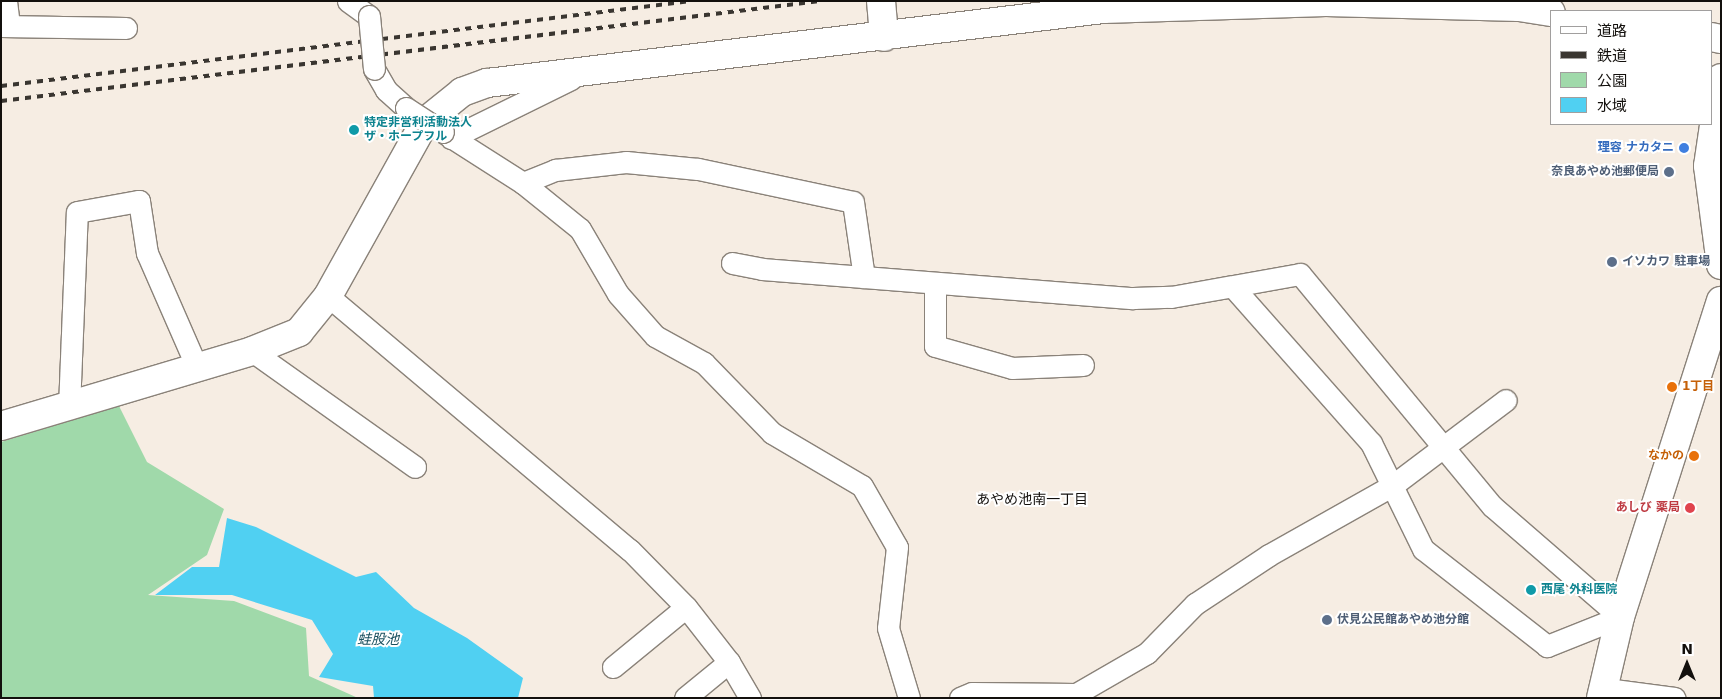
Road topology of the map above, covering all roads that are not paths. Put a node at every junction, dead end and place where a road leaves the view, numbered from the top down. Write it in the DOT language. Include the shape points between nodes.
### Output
graph roads {
  1 [pos="6,1"];
  2 [pos="348,1"];
  3 [pos="881,1"];
  4 [pos="1550,12"];
  5 [pos="5,25"];
  6 [pos="126,28"];
  7 [pos="884,36"];
  8 [pos="583,74"];
  9 [pos="1721,78"];
  10 [pos="447,135"];
  11 [pos="523,183"];
  12 [pos="732,263"];
  13 [pos="1721,265"];
  14 [pos="864,277"];
  15 [pos="935,283"];
  16 [pos="1234,288"];
  17 [pos="328,296"];
  18 [pos="1721,300"];
  19 [pos="252,351"];
  20 [pos="1083,365"];
  21 [pos="196,366"];
  22 [pos="1506,400"];
  23 [pos="69,408"];
  24 [pos="1,426"];
  25 [pos="1447,448"];
  26 [pos="415,467"];
  27 [pos="1392,485"];
  28 [pos="686,607"];
  29 [pos="1620,617"];
  30 [pos="729,662"];
  31 [pos="613,667"];
  32 [pos="1603,693"];
  33 [pos="685,698"];
  34 [pos="750,698"];
  35 [pos="909,698"];
  36 [pos="960,698"];
  37 [pos="1674,698"];
  1 -- 5 [label="street"];
  2 -- 10 [label="street, bridge" via="369,16 374,69 386,90 406,108"];
  3 -- 7 [label="street"];
  4 -- 7 [label="street" via="1519,7 1212,2 1103,9"];
  5 -- 6 [label="street"];
  7 -- 8 [label="street"];
  8 -- 10 [label="street"];
  8 -- 17 [label="street" via="487,83 441,105 425,122"];
  9 -- 13 [label="street" via="1708,166"];
  10 -- 11 [label="street"];
  11 -- 14 [label="street" via="555,170 626,162 698,170 853,202"];
  11 -- 35 [label="street" via="580,229 618,294 655,336 704,363 772,433 862,486 897,547 888,628"];
  12 -- 14 [label="street"];
  14 -- 15 [label="street"];
  15 -- 16 [label="street" via="1133,298"];
  15 -- 20 [label="street" via="935,346 1012,368"];
  16 -- 25 [label="street" via="1300,274"];
  16 -- 27 [label="street" via="1371,443"];
  17 -- 19 [label="street" via="299,332"];
  17 -- 28 [label="street" via="630,550"];
  18 -- 29 [label="street"];
  19 -- 21 [label="street"];
  19 -- 26 [label="street"];
  21 -- 23 [label="street"];
  21 -- 23 [label="street" via="148,253 139,201 77,212"];
  22 -- 25 [label="street"];
  23 -- 24 [label="street"];
  25 -- 27 [label="street"];
  25 -- 29 [label="street" via="1492,506"];
  27 -- 29 [label="street" via="1423,549 1547,646"];
  27 -- 36 [label="street" via="1212,593 1147,653 1076,694 972,693"];
  28 -- 30 [label="street"];
  28 -- 31 [label="street"];
  29 -- 32 [label="street"];
  30 -- 33 [label="street"];
  30 -- 34 [label="street"];
  32 -- 37 [label="street"];
}
